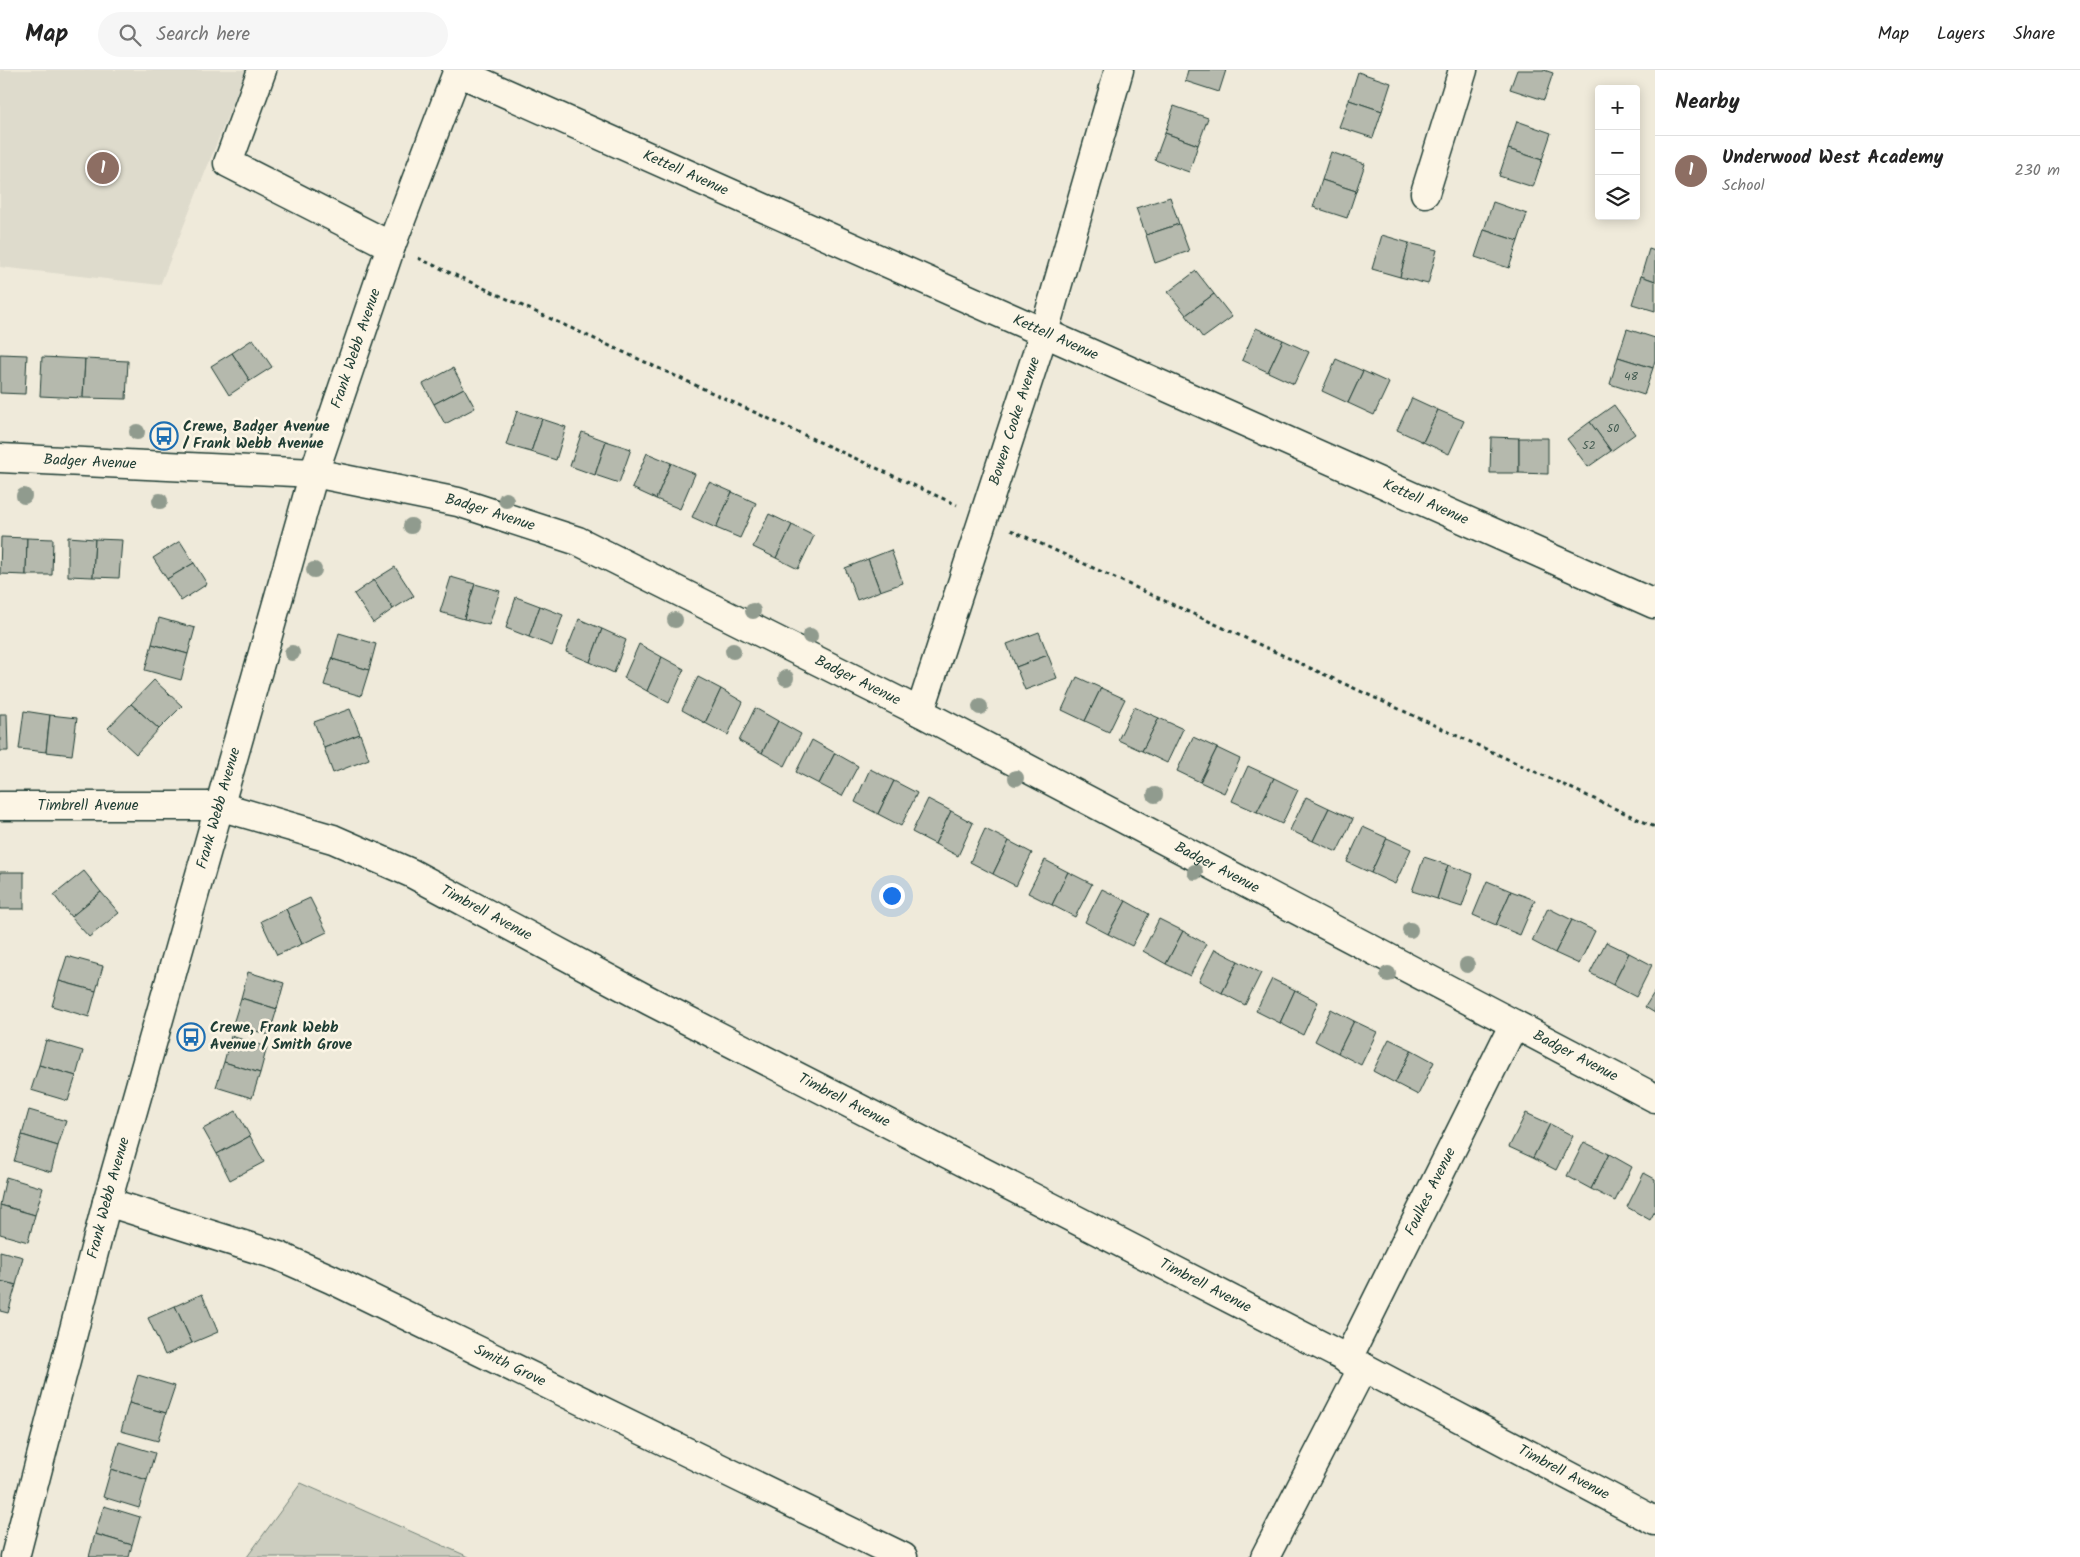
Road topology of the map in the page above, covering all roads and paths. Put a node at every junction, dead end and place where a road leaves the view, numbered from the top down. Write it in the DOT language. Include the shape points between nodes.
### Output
graph roads {
  1 [pos="262,70"];
  2 [pos="1119,70"];
  3 [pos="1463,70"];
  4 [pos="458,71"];
  5 [pos="1424,193"];
  6 [pos="391,246"];
  7 [pos="1044,332"];
  8 [pos="0,458"];
  9 [pos="314,473"];
  10 [pos="984,518"];
  11 [pos="1655,602"];
  12 [pos="920,712"];
  13 [pos="0,806"];
  14 [pos="219,806"];
  15 [pos="1655,827"];
  16 [pos="1514,1024"];
  17 [pos="1655,1098"];
  18 [pos="107,1202"];
  19 [pos="1355,1363"];
  20 [pos="1655,1521"];
  21 [pos="15,1557"];
  22 [pos="903,1557"];
  23 [pos="1265,1557"];
  1 -- 6 [label="street" via="228,163"];
  2 -- 7 [label="street, Bowen Cooke Avenue"];
  3 -- 5 [label="street"];
  4 -- 6 [label="street, Frank Webb Avenue"];
  4 -- 7 [label="street, Kettell Avenue"];
  6 -- 9 [label="street, Frank Webb Avenue"];
  6 -- 10 [label="path"];
  7 -- 10 [label="street, Bowen Cooke Avenue"];
  7 -- 11 [label="street, Kettell Avenue"];
  8 -- 9 [label="street, Badger Avenue"];
  9 -- 12 [label="street, Badger Avenue" via="458,502 578,541"];
  9 -- 14 [label="street, Frank Webb Avenue"];
  10 -- 12 [label="street, Bowen Cooke Avenue"];
  10 -- 15 [label="path"];
  12 -- 16 [label="street, Badger Avenue"];
  13 -- 14 [label="street, Timbrell Avenue"];
  14 -- 18 [label="street, Frank Webb Avenue"];
  14 -- 19 [label="street, Timbrell Avenue" via="334,839 411,872 650,1001"];
  16 -- 17 [label="street, Badger Avenue"];
  16 -- 19 [label="street, Foulkes Avenue"];
  18 -- 21 [label="street, Frank Webb Avenue"];
  18 -- 22 [label="street, Smith Grove" via="279,1256 331,1279"];
  19 -- 20 [label="street, Timbrell Avenue"];
  19 -- 23 [label="street, Foulkes Avenue"];
}
